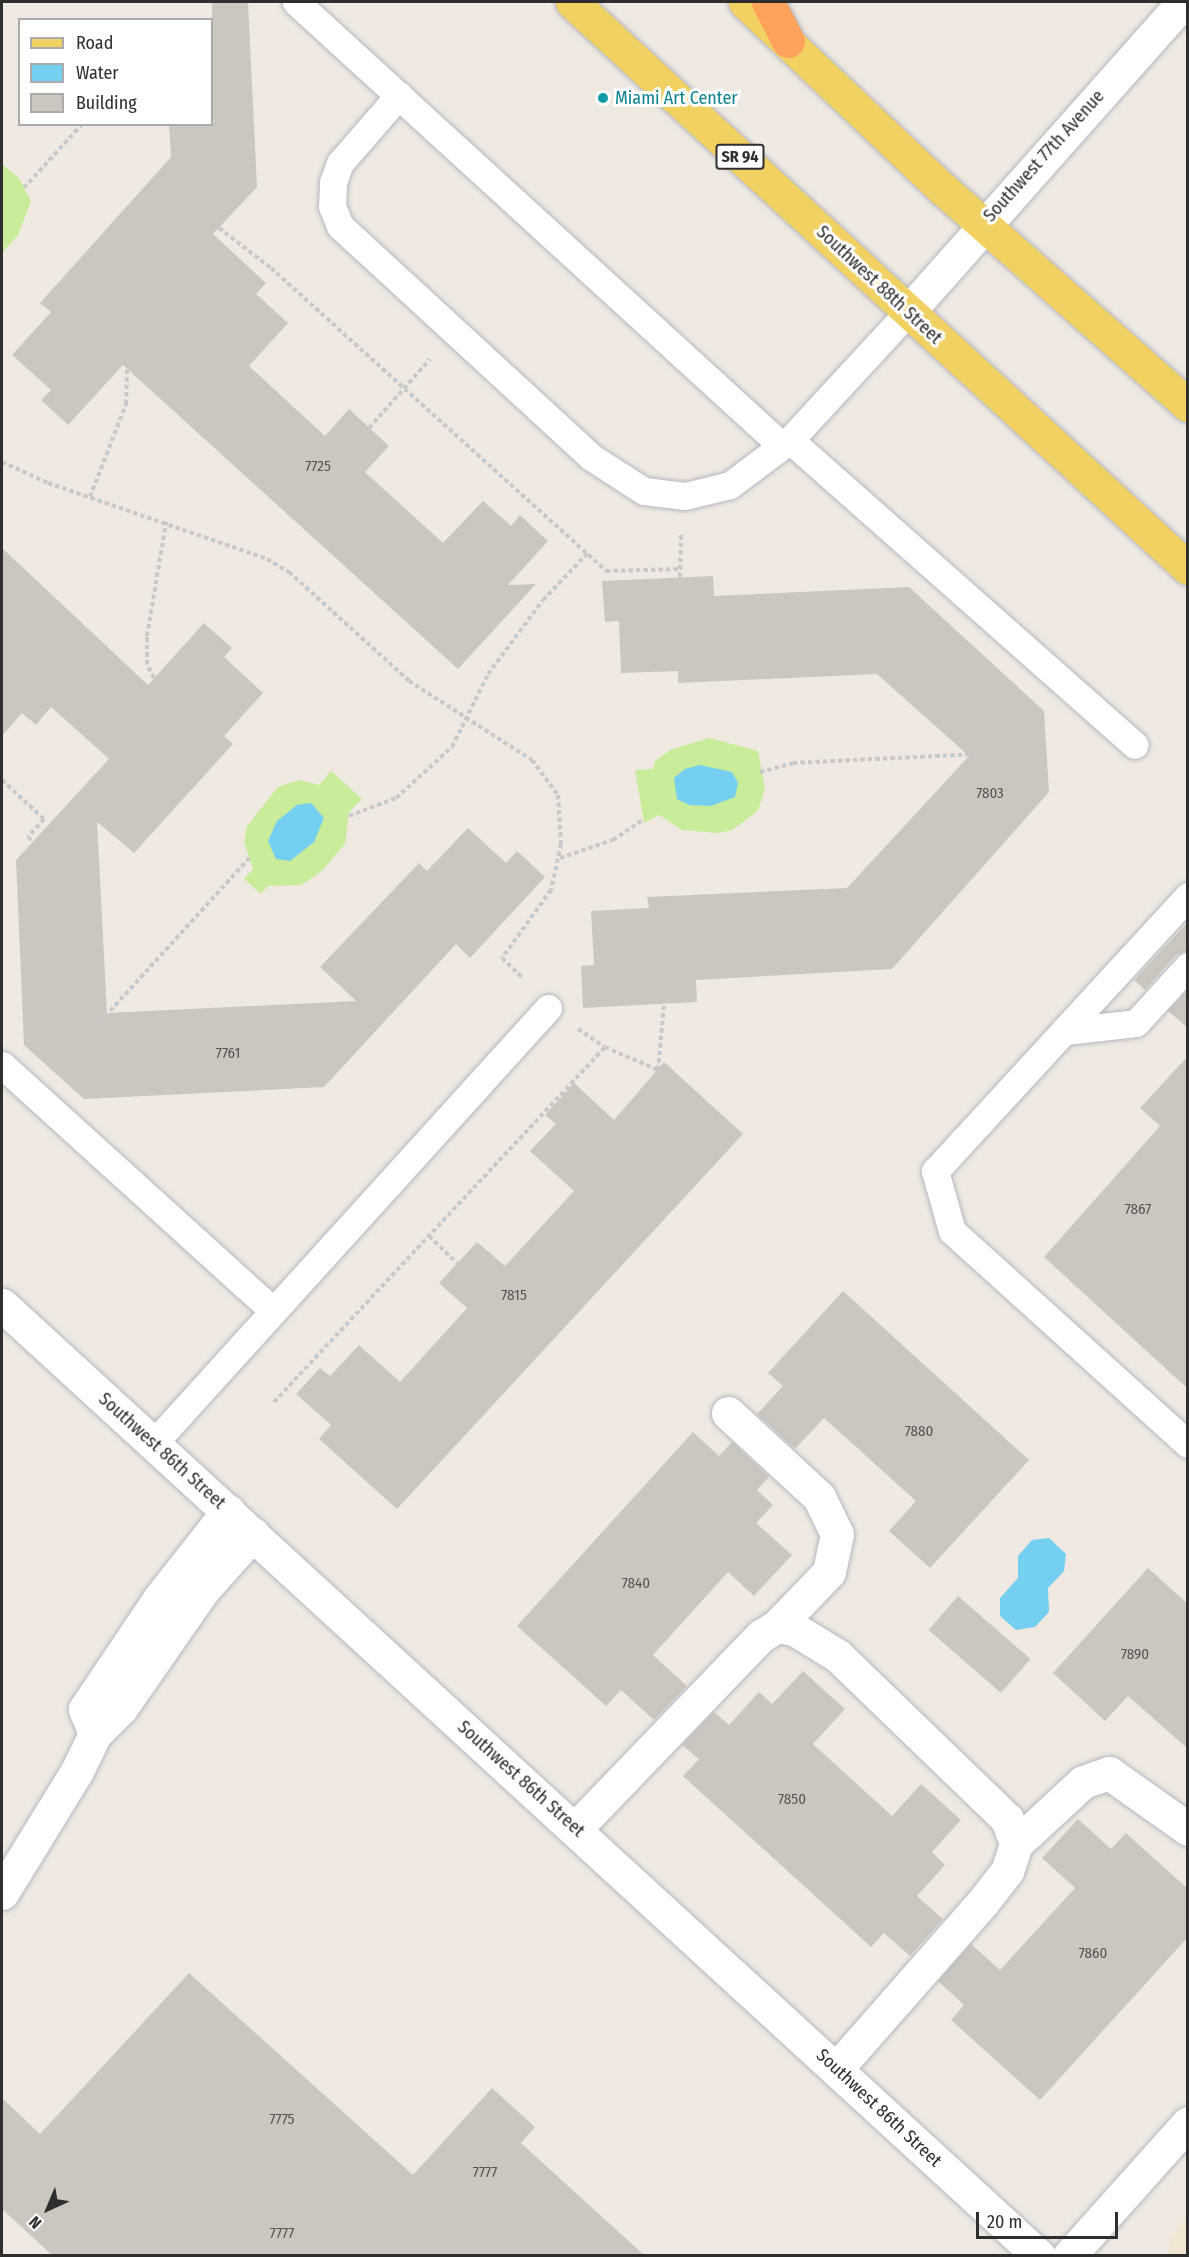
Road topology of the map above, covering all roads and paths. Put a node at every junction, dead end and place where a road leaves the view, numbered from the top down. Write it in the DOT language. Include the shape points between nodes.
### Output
graph roads {
  1 [pos="572,2"];
  2 [pos="745,2"];
  3 [pos="768,2"];
  4 [pos="1183,2"];
  5 [pos="301,3"];
  6 [pos="788,41"];
  7 [pos="399,96"];
  8 [pos="80,126"];
  9 [pos="24,189"];
  10 [pos="984,224"];
  11 [pos="219,228"];
  12 [pos="908,312"];
  13 [pos="433,357"];
  14 [pos="127,369"];
  15 [pos="405,389"];
  16 [pos="1188,405"];
  17 [pos="369,428"];
  18 [pos="786,443"];
  19 [pos="2,462"];
  20 [pos="90,496"];
  21 [pos="166,522"];
  22 [pos="681,544"];
  23 [pos="586,554"];
  24 [pos="1188,568"];
  25 [pos="681,569"];
  26 [pos="680,577"];
  27 [pos="154,678"];
  28 [pos="467,717"];
  29 [pos="1135,746"];
  30 [pos="979,754"];
  31 [pos="760,772"];
  32 [pos="2,780"];
  33 [pos="349,816"];
  34 [pos="643,820"];
  35 [pos="33,842"];
  36 [pos="249,858"];
  37 [pos="560,858"];
  38 [pos="1188,896"];
  39 [pos="1188,966"];
  40 [pos="527,981"];
  41 [pos="664,1004"];
  42 [pos="558,1014"];
  43 [pos="100,1022"];
  44 [pos="1066,1031"];
  45 [pos="605,1047"];
  46 [pos="2,1065"];
  47 [pos="429,1236"];
  48 [pos="457,1263"];
  49 [pos="2,1305"];
  50 [pos="273,1311"];
  51 [pos="274,1402"];
  52 [pos="728,1413"];
  53 [pos="154,1443"];
  54 [pos="1188,1444"];
  55 [pos="228,1511"];
  56 [pos="253,1534"];
  57 [pos="777,1626"];
  58 [pos="94,1734"];
  59 [pos="575,1829"];
  60 [pos="1188,1829"];
  61 [pos="1016,1844"];
  62 [pos="2,1893"];
  63 [pos="836,2069"];
  64 [pos="1188,2123"];
  65 [pos="1039,2256"];
  66 [pos="1069,2256"];
  1 -- 12 [label="main road, Southwest 88th Street / SR 94"];
  2 -- 6 [label="main road"];
  3 -- 6 [label="highway"];
  4 -- 10 [label="street, Southwest 77th Avenue"];
  5 -- 7 [label="lane"];
  6 -- 10 [label="main road"];
  7 -- 18 [label="lane"];
  7 -- 18 [label="lane" via="340,163 333,182 332,206 340,226 354,243 591,457 644,491 686,495 730,485"];
  8 -- 9 [label="path"];
  10 -- 12 [label="street, Southwest 77th Avenue"];
  10 -- 16 [label="main road"];
  11 -- 15 [label="path" via="271,268"];
  12 -- 18 [label="lane"];
  12 -- 24 [label="main road, Southwest 88th Street / SR 94"];
  13 -- 15 [label="path"];
  14 -- 20 [label="path" via="126,404"];
  15 -- 17 [label="path"];
  15 -- 23 [label="path"];
  18 -- 29 [label="lane"];
  19 -- 20 [label="path"];
  20 -- 21 [label="path"];
  21 -- 27 [label="path" via="147,636 147,664"];
  21 -- 28 [label="path" via="248,551 289,572 409,681"];
  22 -- 25 [label="path"];
  23 -- 25 [label="path" via="606,572"];
  23 -- 28 [label="path" via="513,639 488,674"];
  25 -- 26 [label="path"];
  28 -- 33 [label="path" via="452,747 419,779 396,798"];
  28 -- 37 [label="path" via="519,749 545,774 558,795"];
  30 -- 31 [label="path" via="793,762"];
  32 -- 35 [label="path" via="44,819 28,837"];
  34 -- 37 [label="path" via="613,840"];
  36 -- 43 [label="path"];
  37 -- 40 [label="path" via="542,908 502,958"];
  38 -- 44 [label="lane"];
  39 -- 44 [label="lane" via="1136,1023"];
  41 -- 45 [label="path" via="658,1070"];
  42 -- 45 [label="path"];
  42 -- 50 [label="lane"];
  44 -- 54 [label="lane" via="935,1171 952,1231"];
  45 -- 47 [label="path"];
  46 -- 50 [label="lane"];
  47 -- 48 [label="path"];
  47 -- 51 [label="path"];
  49 -- 53 [label="street, Southwest 86th Street"];
  50 -- 53 [label="lane"];
  52 -- 57 [label="street" via="819,1497 837,1534 830,1572"];
  53 -- 55 [label="street, Southwest 86th Street"];
  55 -- 56 [label="street, Southwest 86th Street"];
  55 -- 58 [label="street" via="159,1599 85,1709"];
  56 -- 58 [label="street" via="202,1590 121,1708"];
  56 -- 59 [label="street, Southwest 86th Street"];
  57 -- 59 [label="street" via="745,1648"];
  57 -- 61 [label="street" via="812,1637 838,1656 1007,1819"];
  58 -- 62 [label="street" via="77,1771"];
  59 -- 63 [label="street, Southwest 86th Street"];
  60 -- 61 [label="street" via="1110,1773 1083,1782"];
  61 -- 63 [label="street" via="1007,1871 982,1903"];
  63 -- 65 [label="street, Southwest 86th Street"];
  64 -- 66 [label="street"];
}
